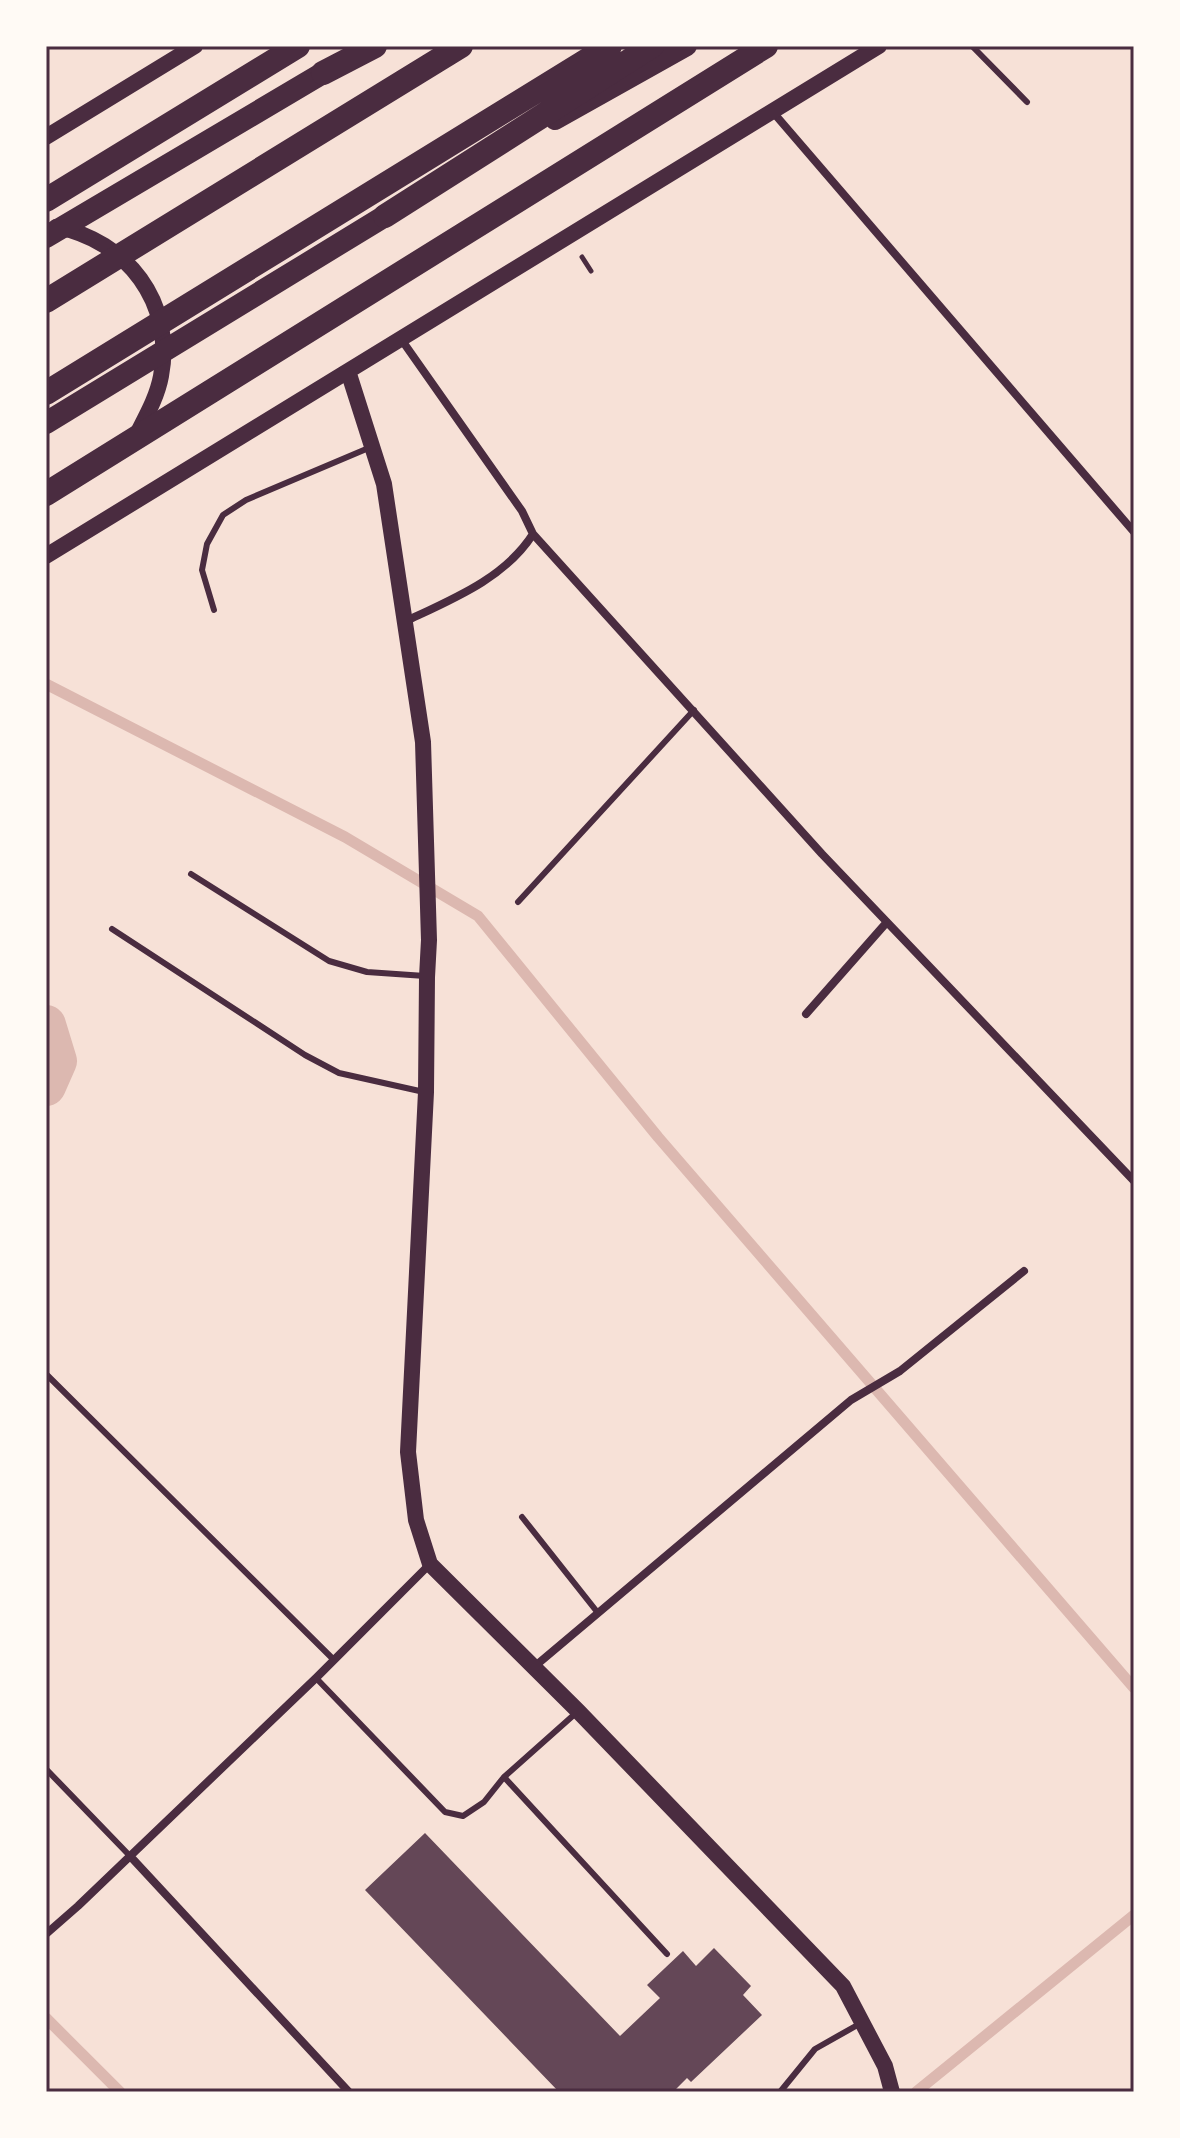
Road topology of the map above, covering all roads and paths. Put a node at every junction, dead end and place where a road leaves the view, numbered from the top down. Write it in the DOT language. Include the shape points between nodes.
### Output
graph roads {
  1 [pos="195,46"];
  2 [pos="298,46"];
  3 [pos="368,46"];
  4 [pos="375,46"];
  5 [pos="461,46"];
  6 [pos="610,46"];
  7 [pos="652,46"];
  8 [pos="687,46"];
  9 [pos="766,46"];
  10 [pos="879,46"];
  11 [pos="972,46"];
  12 [pos="323,73"];
  13 [pos="1027,102"];
  14 [pos="772,111"];
  15 [pos="46,137"];
  16 [pos="46,200"];
  17 [pos="385,216"];
  18 [pos="46,226"];
  19 [pos="46,237"];
  20 [pos="46,301"];
  21 [pos="401,338"];
  22 [pos="348,371"];
  23 [pos="46,393"];
  24 [pos="46,423"];
  25 [pos="134,439"];
  26 [pos="374,446"];
  27 [pos="46,494"];
  28 [pos="1134,532"];
  29 [pos="533,534"];
  30 [pos="46,556"];
  31 [pos="214,610"];
  32 [pos="406,621"];
  33 [pos="694,710"];
  34 [pos="191,874"];
  35 [pos="518,902"];
  36 [pos="887,922"];
  37 [pos="112,929"];
  38 [pos="427,977"];
  39 [pos="806,1014"];
  40 [pos="426,1092"];
  41 [pos="1134,1181"];
  42 [pos="1024,1271"];
  43 [pos="46,1374"];
  44 [pos="522,1517"];
  45 [pos="430,1564"];
  46 [pos="598,1613"];
  47 [pos="334,1660"];
  48 [pos="534,1667"];
  49 [pos="316,1678"];
  50 [pos="578,1711"];
  51 [pos="46,1769"];
  52 [pos="504,1777"];
  53 [pos="130,1856"];
  54 [pos="46,1934"];
  55 [pos="667,1954"];
  56 [pos="862,2022"];
  57 [pos="349,2092"];
  58 [pos="780,2092"];
  59 [pos="892,2092"];
  1 -- 15 [label="main road"];
  2 -- 16 [label="highway"];
  3 -- 12 [label="main road"];
  4 -- 12 [label="highway"];
  5 -- 20 [label="highway"];
  6 -- 23 [label="highway"];
  7 -- 17 [label="highway"];
  8 -- 17 [label="main road"];
  9 -- 25 [label="highway"];
  10 -- 14 [label="main road"];
  11 -- 13 [label="lane"];
  12 -- 19 [label="highway"];
  14 -- 21 [label="main road"];
  14 -- 28 [label="street"];
  17 -- 24 [label="highway"];
  18 -- 25 [label="main road" via="73,230 110,247 137,273 153,302 164,361 154,400"];
  21 -- 22 [label="main road"];
  21 -- 29 [label="street"];
  22 -- 26 [label="main road"];
  22 -- 30 [label="main road"];
  25 -- 27 [label="highway"];
  26 -- 31 [label="lane" via="246,500 223,515 207,544 202,570"];
  26 -- 32 [label="main road"];
  29 -- 32 [label="street" via="521,553 468,592"];
  29 -- 33 [label="street"];
  32 -- 38 [label="main road" via="422,720"];
  33 -- 35 [label="lane"];
  33 -- 36 [label="street"];
  34 -- 38 [label="lane" via="329,961 367,972"];
  36 -- 39 [label="street"];
  36 -- 41 [label="street"];
  37 -- 40 [label="lane" via="339,1073"];
  38 -- 40 [label="main road"];
  40 -- 45 [label="main road" via="408,1452 416,1520"];
  42 -- 46 [label="street" via="900,1371 851,1400"];
  43 -- 47 [label="lane"];
  44 -- 46 [label="lane"];
  45 -- 47 [label="street"];
  45 -- 48 [label="main road"];
  46 -- 48 [label="street"];
  47 -- 49 [label="street"];
  48 -- 50 [label="main road"];
  49 -- 52 [label="lane" via="445,1812 463,1816 484,1802"];
  49 -- 53 [label="street"];
  50 -- 52 [label="lane"];
  50 -- 56 [label="main road" via="843,1986"];
  51 -- 53 [label="lane"];
  52 -- 55 [label="lane"];
  53 -- 54 [label="street"];
  53 -- 57 [label="street"];
  56 -- 58 [label="lane" via="815,2049"];
  56 -- 59 [label="main road"];
}
